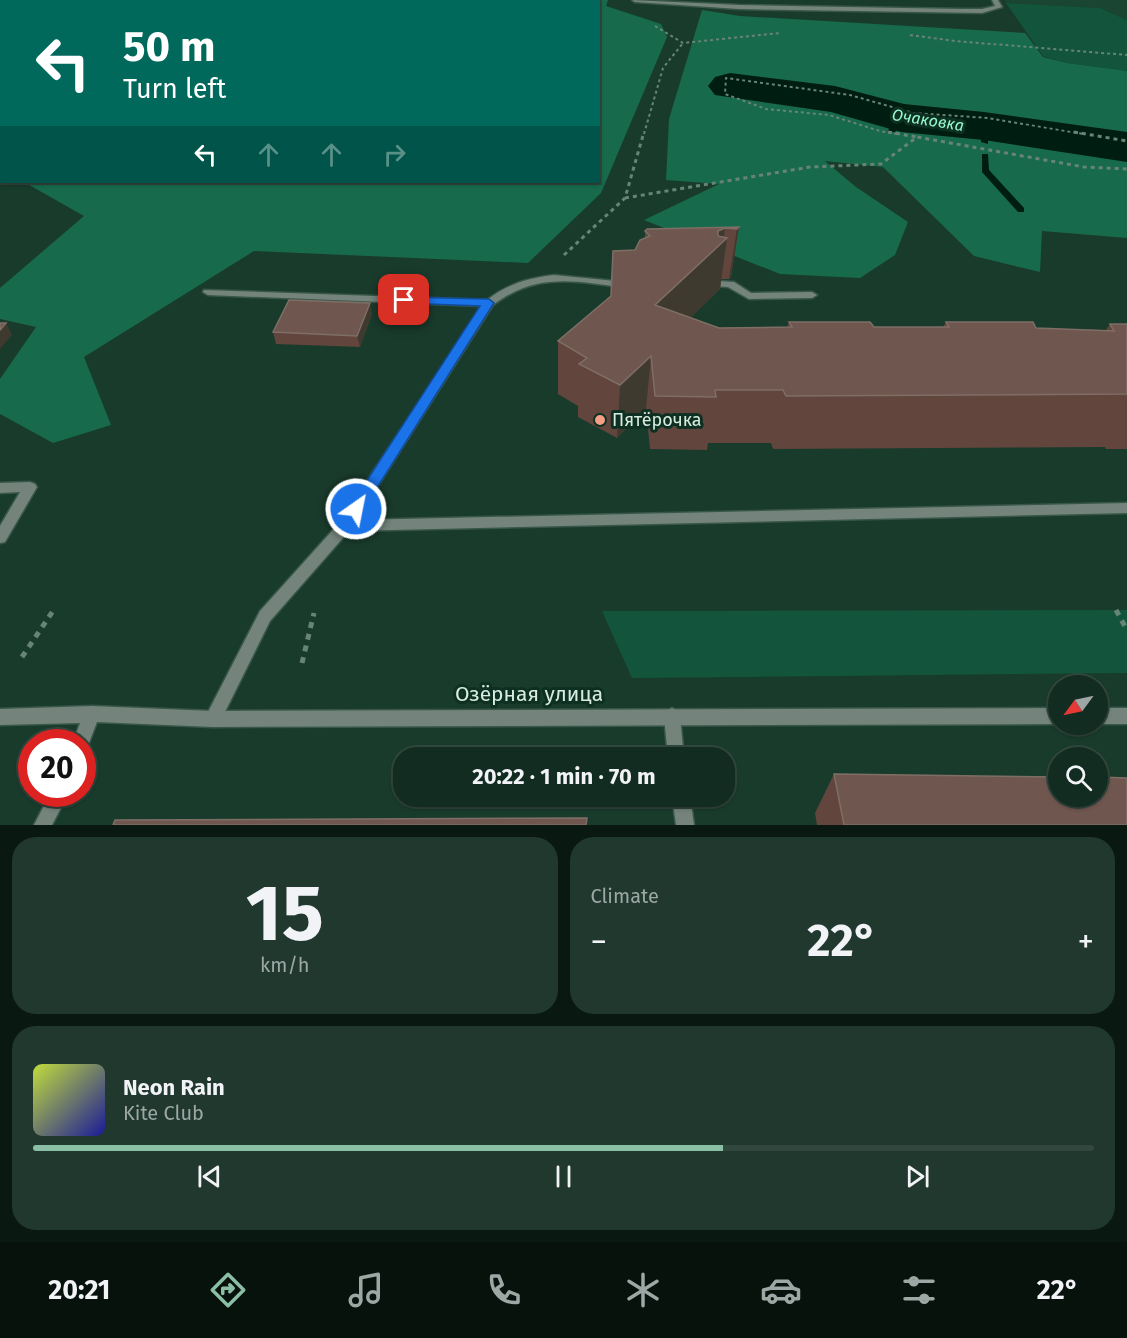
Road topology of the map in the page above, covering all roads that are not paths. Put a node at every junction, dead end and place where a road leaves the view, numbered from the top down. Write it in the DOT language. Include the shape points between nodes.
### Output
graph roads {
  1 [pos="635,0"];
  2 [pos="995,0"];
  3 [pos="754,4"];
  4 [pos="717,284"];
  5 [pos="639,286"];
  6 [pos="207,292"];
  7 [pos="812,295"];
  8 [pos="489,303"];
  9 [pos="0,488"];
  10 [pos="1127,508"];
  11 [pos="345,526"];
  12 [pos="0,538"];
  13 [pos="92,714"];
  14 [pos="672,716"];
  15 [pos="1048,716"];
  16 [pos="1108,716"];
  17 [pos="1127,716"];
  18 [pos="0,717"];
  19 [pos="213,719"];
  20 [pos="86,729"];
  21 [pos="675,747"];
  22 [pos="52,807"];
  23 [pos="683,807"];
  24 [pos="43,825"];
  25 [pos="685,825"];
  1 -- 3 [label="street" via="664,4"];
  2 -- 3 [label="street" via="999,7 982,11"];
  4 -- 7 [label="street" via="730,284 748,296"];
  5 -- 8 [label="street" via="539,279 503,290"];
  6 -- 8 [label="street"];
  8 -- 11 [label="street"];
  9 -- 12 [label="street" via="30,488"];
  10 -- 11 [label="street"];
  11 -- 19 [label="street" via="265,616"];
  13 -- 18 [label="street, Озёрная улица"];
  13 -- 19 [label="street, Озёрная улица"];
  13 -- 20 [label="street"];
  14 -- 15 [label="street, Озёрная улица"];
  14 -- 19 [label="street, Озёрная улица"];
  14 -- 21 [label="street"];
  16 -- 17 [label="street"];
  22 -- 24 [label="street"];
  23 -- 25 [label="street"];
}
